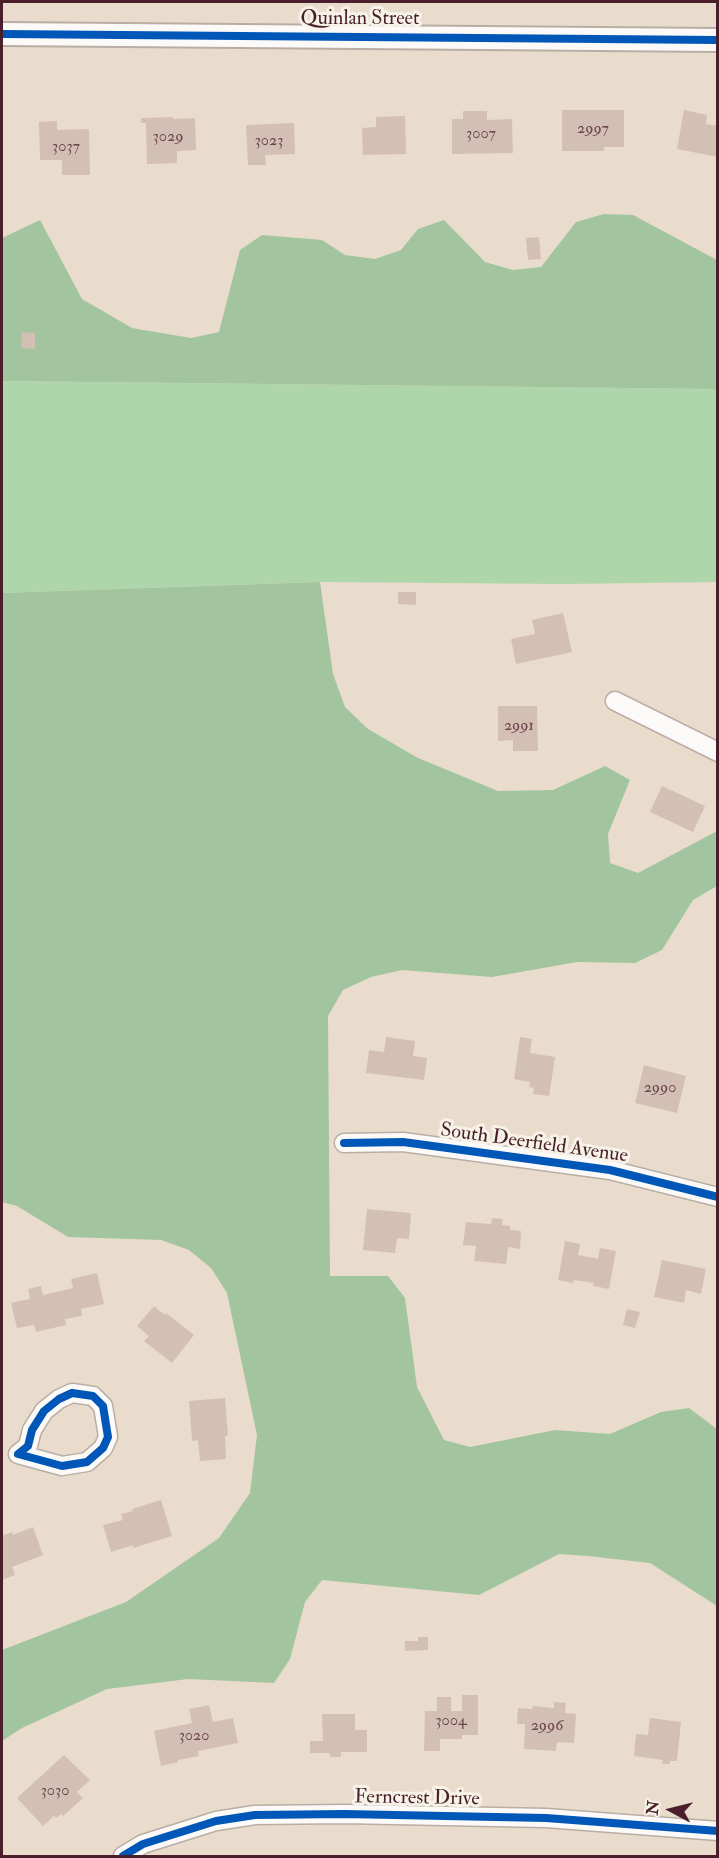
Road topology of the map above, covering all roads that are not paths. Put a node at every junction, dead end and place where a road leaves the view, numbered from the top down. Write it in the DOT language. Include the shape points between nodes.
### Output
graph roads {
  1 [pos="2,34"];
  2 [pos="717,39"];
  3 [pos="615,701"];
  4 [pos="717,752"];
  5 [pos="344,1143"];
  6 [pos="717,1197"];
  7 [pos="10,1458"];
  8 [pos="717,1831"];
  9 [pos="123,1857"];
  1 -- 2 [label="street, Quinlan Street"];
  3 -- 4 [label="street"];
  5 -- 6 [label="street, South Deerfield Avenue" via="403,1142 610,1170"];
  7 -- 7 [label="street" via="62,1466 87,1462 103,1448 108,1437 103,1406 93,1396 72,1393 59,1399 44,1411 32,1430 28,1446"];
  8 -- 9 [label="street, Ferncrest Drive" via="546,1818 255,1815 216,1821 143,1844"];
}
